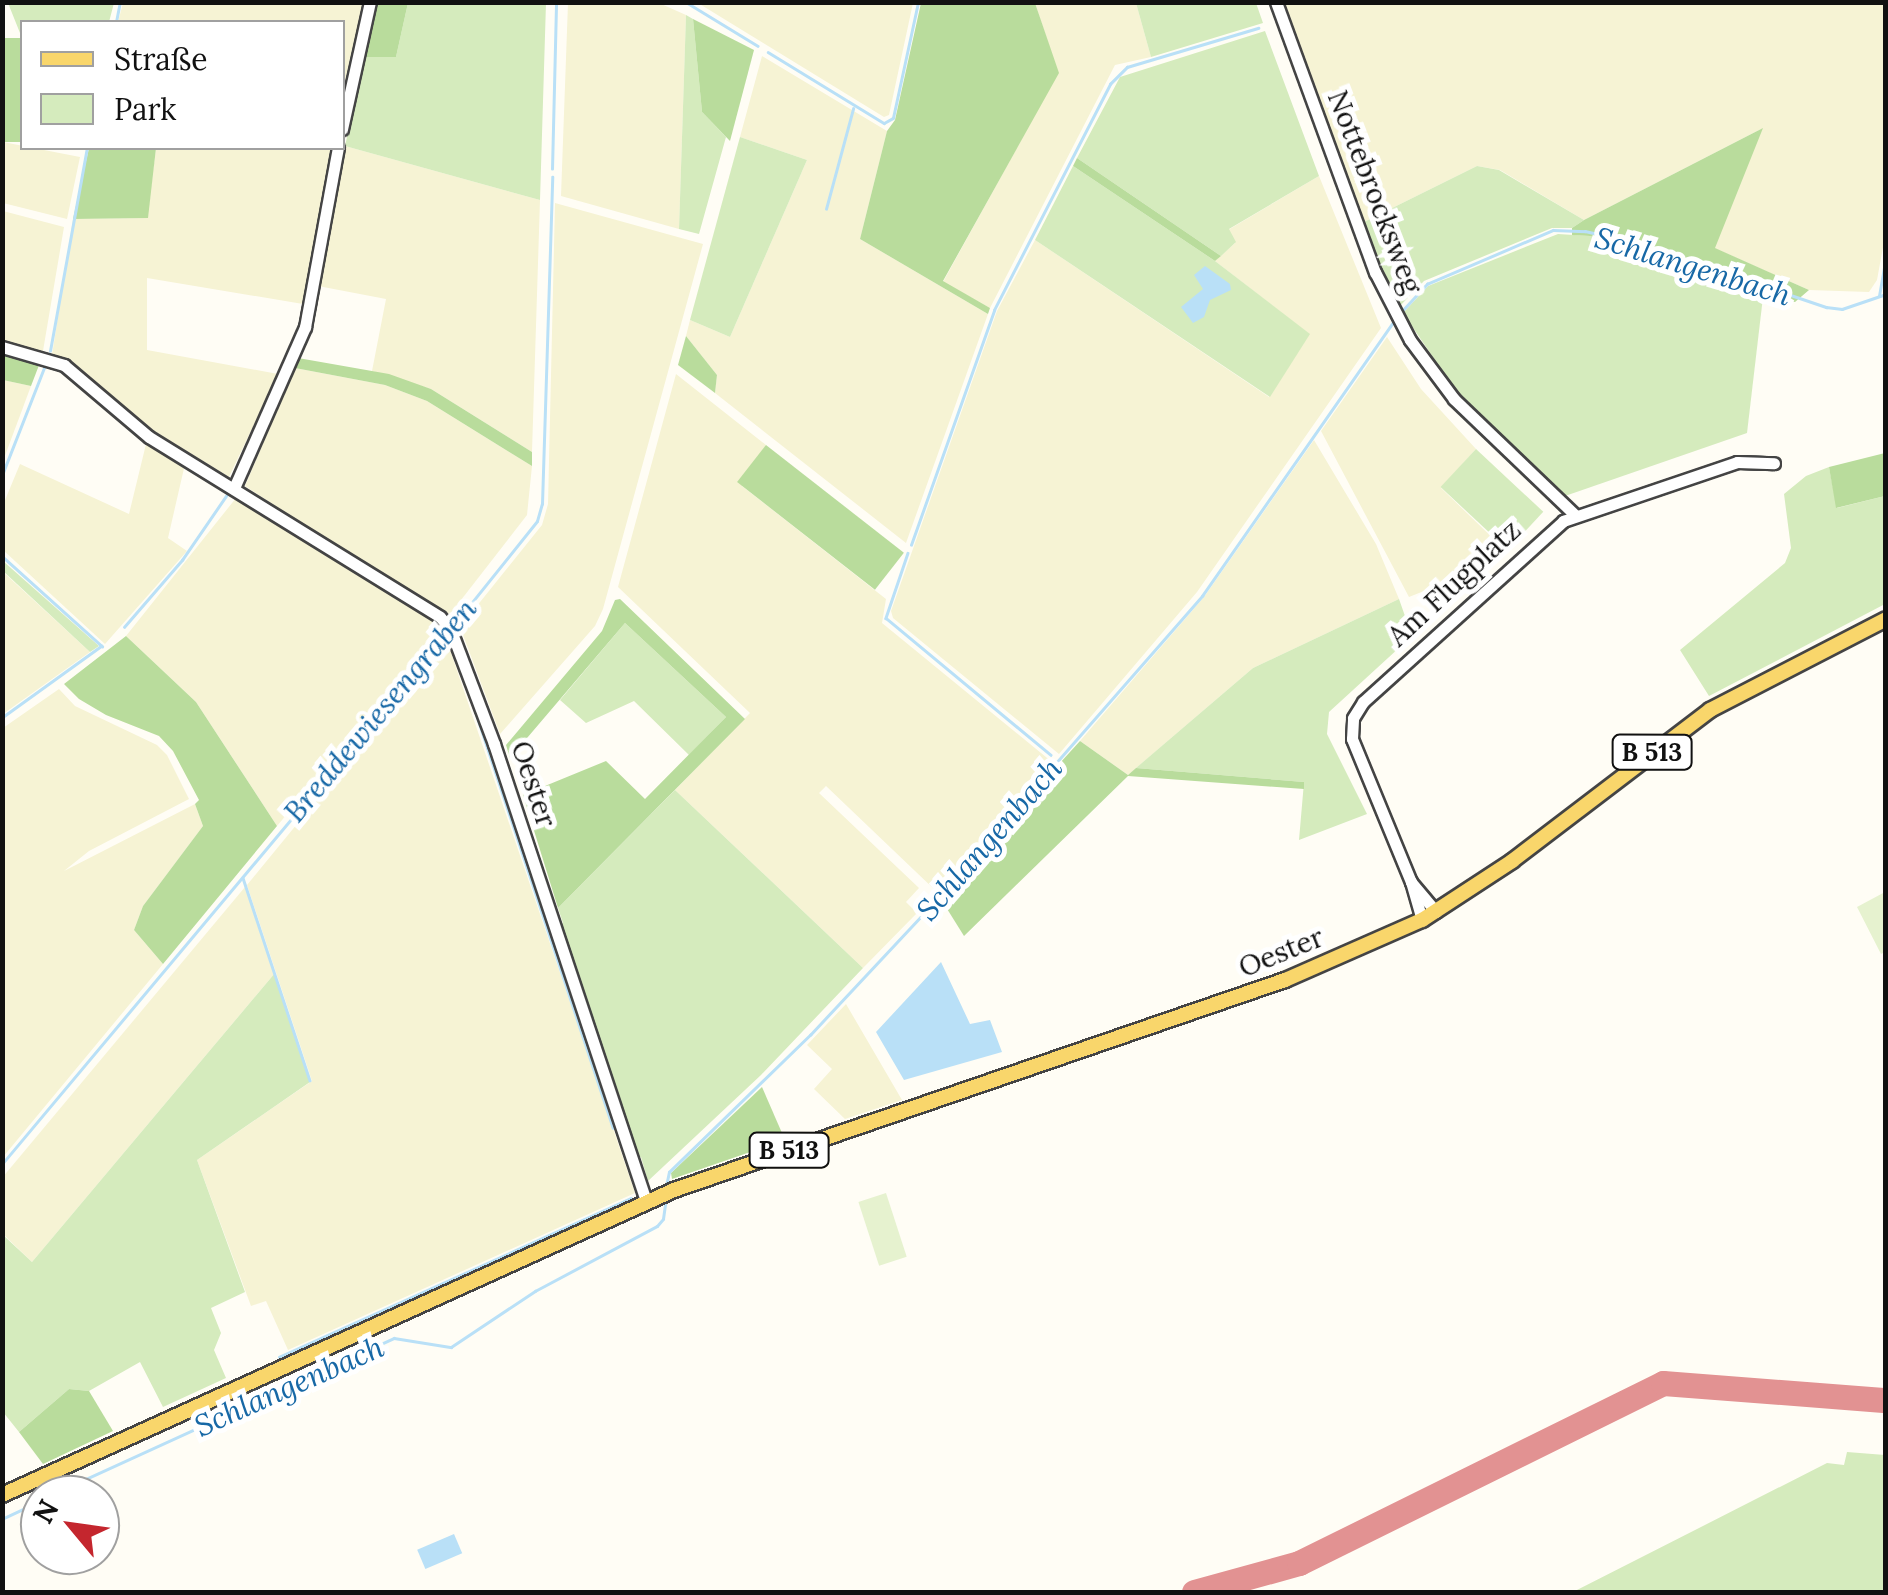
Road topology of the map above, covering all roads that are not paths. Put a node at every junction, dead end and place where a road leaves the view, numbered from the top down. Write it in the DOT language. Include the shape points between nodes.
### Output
graph roads {
  1 [pos="370,2"];
  2 [pos="1276,2"];
  3 [pos="345,115"];
  4 [pos="338,150"];
  5 [pos="2,347"];
  6 [pos="1774,463"];
  7 [pos="234,488"];
  8 [pos="1574,514"];
  9 [pos="1886,620"];
  10 [pos="1411,882"];
  11 [pos="1436,912"];
  12 [pos="1422,920"];
  13 [pos="652,1200"];
  14 [pos="2,1495"];
  1 -- 3 [label="street"];
  2 -- 8 [label="street, Nottebrocksweg" via="1400,323 1454,399"];
  4 -- 7 [label="street" via="306,327"];
  5 -- 7 [label="street, Oester" via="64,366 149,437"];
  6 -- 8 [label="street, Am Flugplatz" via="1737,462"];
  7 -- 13 [label="street, Oester" via="440,617 459,644"];
  8 -- 10 [label="street, Am Flugplatz" via="1547,532 1353,718 1358,756"];
  9 -- 11 [label="main road, B 513" via="1710,710"];
  10 -- 11 [label="street, Am Flugplatz"];
  10 -- 12 [label="street, Am Flugplatz"];
  11 -- 12 [label="main road, B 513"];
  12 -- 13 [label="main road, Oester / B 513" via="1285,980"];
  13 -- 14 [label="main road, Oester / B 513"];
}
